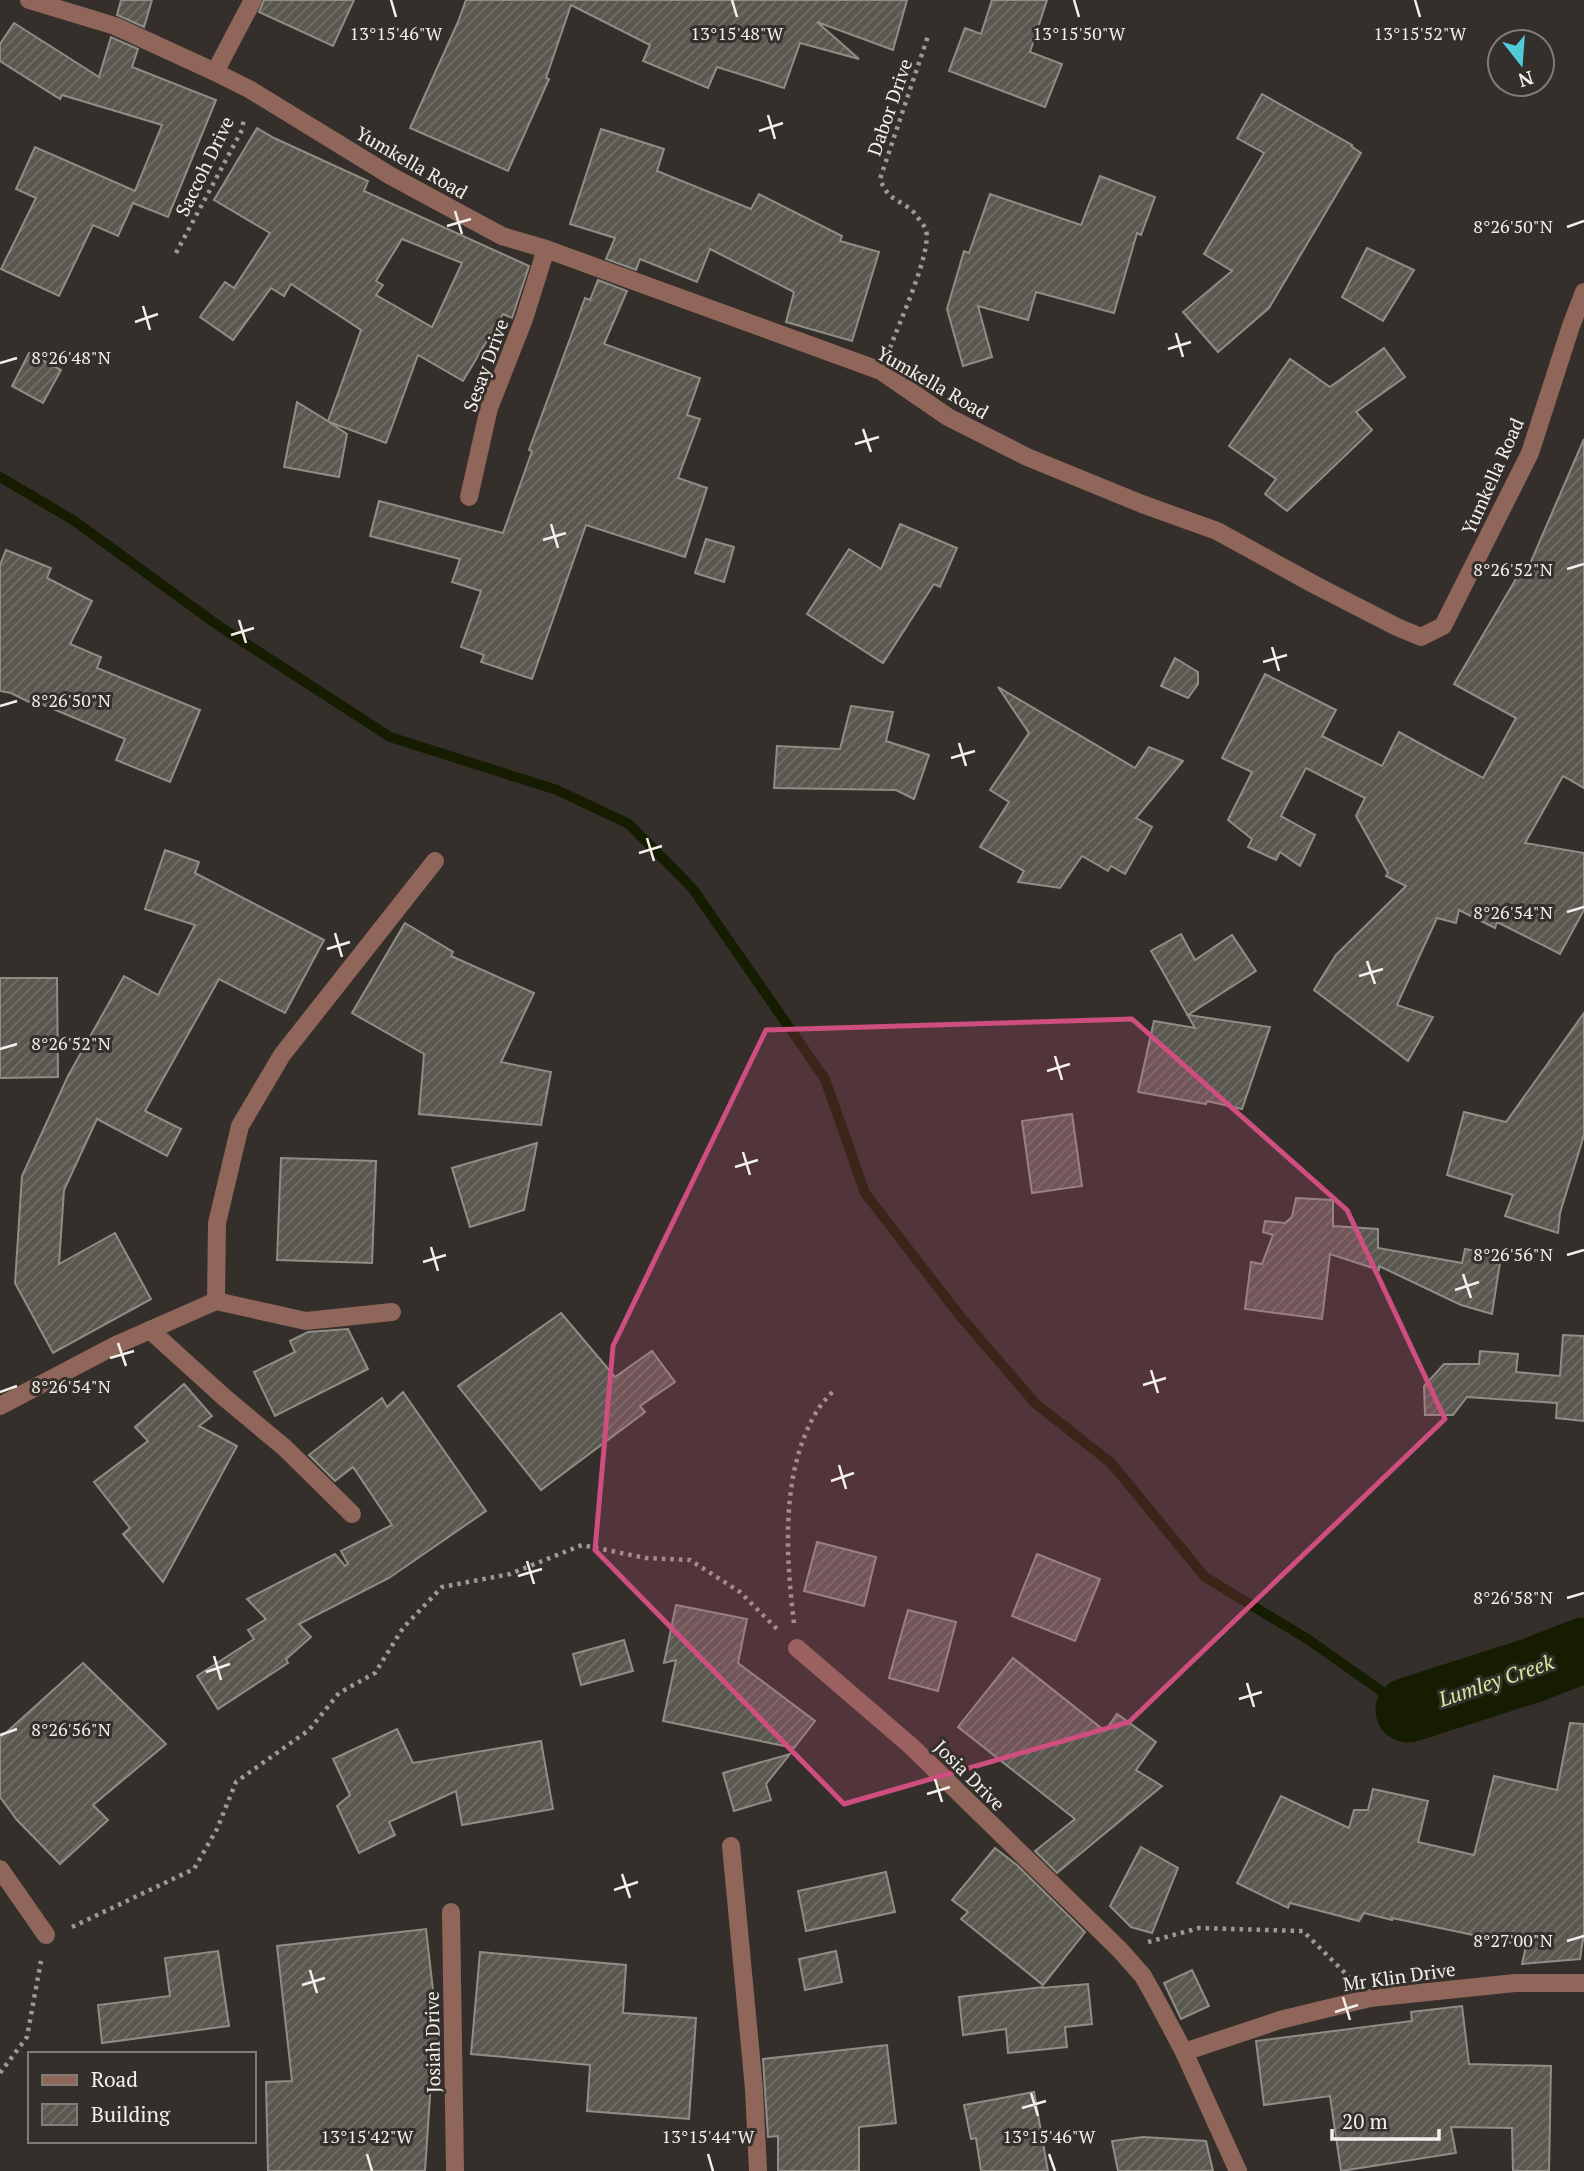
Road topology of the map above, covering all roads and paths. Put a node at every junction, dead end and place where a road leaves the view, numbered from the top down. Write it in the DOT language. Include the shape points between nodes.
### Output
graph roads {
  1 [pos="29,0"];
  2 [pos="253,0"];
  3 [pos="929,33"];
  4 [pos="215,72"];
  5 [pos="249,89"];
  6 [pos="546,249"];
  7 [pos="176,253"];
  8 [pos="1584,292"];
  9 [pos="1578,328"];
  10 [pos="881,372"];
  11 [pos="469,497"];
  12 [pos="435,861"];
  13 [pos="216,1301"];
  14 [pos="392,1312"];
  15 [pos="150,1330"];
  16 [pos="834,1390"];
  17 [pos="0,1406"];
  18 [pos="352,1514"];
  19 [pos="797,1648"];
  20 [pos="730,1846"];
  21 [pos="0,1870"];
  22 [pos="451,1912"];
  23 [pos="46,1935"];
  24 [pos="1120,1950"];
  25 [pos="1584,1983"];
  26 [pos="1370,1998"];
  27 [pos="1184,2052"];
  28 [pos="0,2073"];
  29 [pos="455,2171"];
  30 [pos="758,2171"];
  31 [pos="1238,2171"];
  1 -- 4 [label="street, Yumkella Road" via="115,26"];
  2 -- 4 [label="street"];
  3 -- 10 [label="path, Dabor Drive" via="880,179 891,198 915,213 926,229 926,251"];
  4 -- 5 [label="street, Yumkella Road"];
  5 -- 6 [label="street, Yumkella Road" via="391,176 502,236"];
  5 -- 7 [label="path, Saccoh Drive" via="242,131"];
  6 -- 10 [label="street, Yumkella Road"];
  6 -- 11 [label="street, Sesay Drive" via="489,408"];
  8 -- 9 [label="street, Yumkella Road"];
  9 -- 10 [label="street, Yumkella Road" via="1530,453 1443,626 1421,637 1217,531 1027,457 947,417"];
  12 -- 13 [label="street" via="282,1055 240,1126 217,1223"];
  13 -- 14 [label="street" via="306,1321"];
  13 -- 15 [label="street"];
  15 -- 17 [label="street"];
  15 -- 18 [label="street" via="285,1448"];
  16 -- 19 [label="path" via="817,1411 797,1456 788,1514 788,1574"];
  19 -- 23 [label="path" via="740,1591 690,1560 646,1558 582,1545 510,1574 442,1587 403,1628 374,1673 340,1693 309,1730 236,1782 217,1829 194,1868"];
  19 -- 24 [label="street, Josia Drive" via="911,1746"];
  20 -- 30 [label="street"];
  21 -- 23 [label="street"];
  22 -- 29 [label="street, Josiah Drive"];
  23 -- 28 [label="path" via="27,2037"];
  24 -- 26 [label="path" via="1199,1928 1303,1931"];
  24 -- 27 [label="street, Josia Drive" via="1143,1976"];
  25 -- 26 [label="street, Mr Klin Drive" via="1515,1983"];
  26 -- 27 [label="street, Mr Klin Drive" via="1280,2020"];
  27 -- 31 [label="street, Josia Drive"];
}
